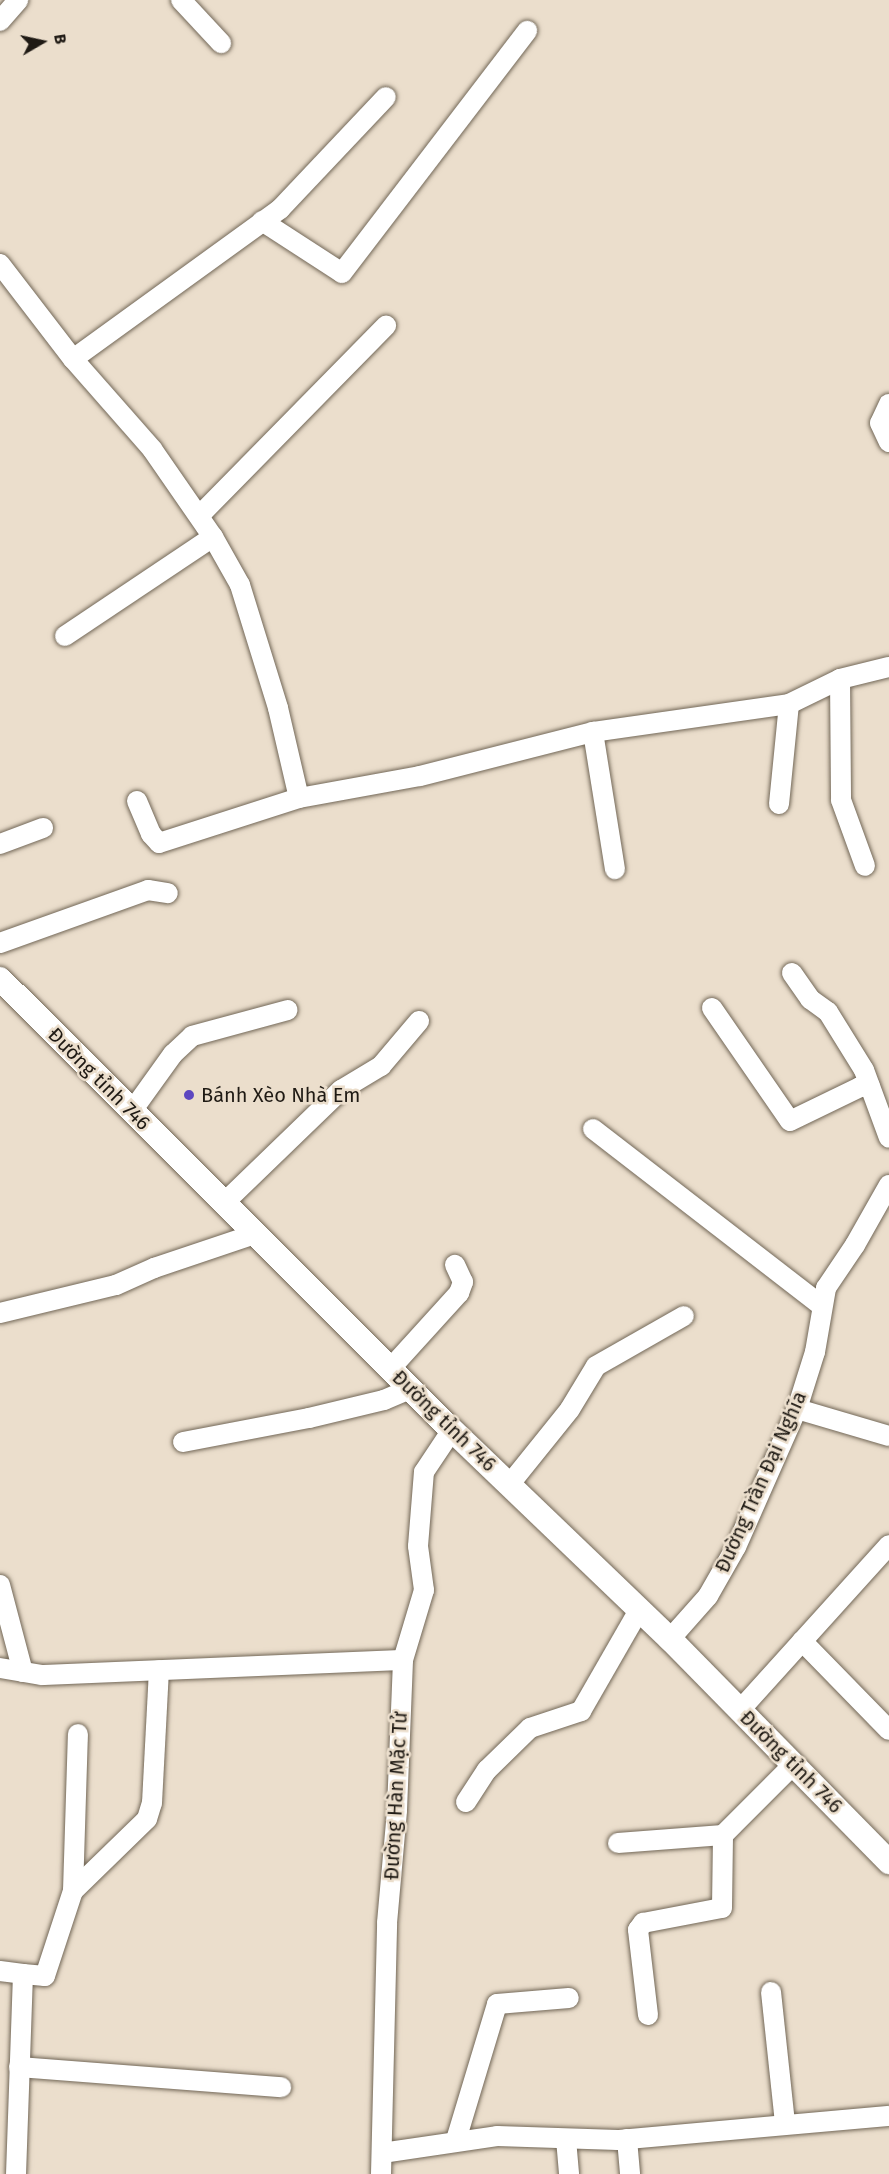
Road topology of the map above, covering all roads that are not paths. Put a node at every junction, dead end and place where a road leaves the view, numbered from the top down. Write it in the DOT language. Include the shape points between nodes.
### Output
graph roads {
  1 [pos="18,0"];
  2 [pos="182,0"];
  3 [pos="0,21"];
  4 [pos="527,31"];
  5 [pos="221,43"];
  6 [pos="386,97"];
  7 [pos="262,221"];
  8 [pos="0,264"];
  9 [pos="386,326"];
  10 [pos="73,359"];
  11 [pos="889,404"];
  12 [pos="889,442"];
  13 [pos="199,516"];
  14 [pos="213,537"];
  15 [pos="65,636"];
  16 [pos="889,667"];
  17 [pos="840,679"];
  18 [pos="789,704"];
  19 [pos="593,732"];
  20 [pos="299,798"];
  21 [pos="137,801"];
  22 [pos="779,804"];
  23 [pos="43,828"];
  24 [pos="0,844"];
  25 [pos="865,866"];
  26 [pos="615,869"];
  27 [pos="168,893"];
  28 [pos="0,943"];
  29 [pos="792,973"];
  30 [pos="0,979"];
  31 [pos="712,1008"];
  32 [pos="288,1010"];
  33 [pos="419,1021"];
  34 [pos="870,1086"];
  35 [pos="132,1111"];
  36 [pos="593,1129"];
  37 [pos="889,1138"];
  38 [pos="889,1185"];
  39 [pos="224,1203"];
  40 [pos="255,1234"];
  41 [pos="455,1265"];
  42 [pos="821,1305"];
  43 [pos="0,1313"];
  44 [pos="684,1316"];
  45 [pos="390,1369"];
  46 [pos="410,1389"];
  47 [pos="797,1408"];
  48 [pos="452,1430"];
  49 [pos="889,1436"];
  50 [pos="183,1442"];
  51 [pos="509,1485"];
  52 [pos="888,1547"];
  53 [pos="0,1585"];
  54 [pos="639,1610"];
  55 [pos="670,1639"];
  56 [pos="802,1641"];
  57 [pos="403,1659"];
  58 [pos="0,1668"];
  59 [pos="159,1670"];
  60 [pos="23,1672"];
  61 [pos="740,1710"];
  62 [pos="889,1730"];
  63 [pos="78,1734"];
  64 [pos="793,1764"];
  65 [pos="466,1803"];
  66 [pos="723,1835"];
  67 [pos="618,1843"];
  68 [pos="889,1862"];
  69 [pos="73,1891"];
  70 [pos="0,1971"];
  71 [pos="22,1974"];
  72 [pos="771,1992"];
  73 [pos="569,1998"];
  74 [pos="648,2015"];
  75 [pos="19,2067"];
  76 [pos="281,2087"];
  77 [pos="889,2116"];
  78 [pos="785,2124"];
  79 [pos="566,2139"];
  80 [pos="627,2139"];
  81 [pos="456,2140"];
  82 [pos="382,2153"];
  83 [pos="16,2174"];
  84 [pos="381,2174"];
  85 [pos="569,2174"];
  86 [pos="630,2174"];
  1 -- 3 [label="street"];
  2 -- 5 [label="street"];
  4 -- 7 [label="street" via="342,273"];
  6 -- 7 [label="street" via="280,208"];
  7 -- 10 [label="street"];
  8 -- 10 [label="street"];
  9 -- 13 [label="street"];
  10 -- 13 [label="street" via="152,449"];
  11 -- 12 [label="street" via="880,423"];
  13 -- 14 [label="street"];
  14 -- 15 [label="street"];
  14 -- 20 [label="street" via="240,585 278,708"];
  16 -- 17 [label="street"];
  17 -- 18 [label="street"];
  17 -- 25 [label="street" via="842,800"];
  18 -- 19 [label="street"];
  18 -- 22 [label="street"];
  19 -- 20 [label="street" via="420,776"];
  19 -- 26 [label="street"];
  20 -- 21 [label="street" via="159,843"];
  23 -- 24 [label="street"];
  27 -- 28 [label="street" via="148,890"];
  29 -- 34 [label="street" via="810,999 828,1012"];
  30 -- 35 [label="main road, Đường tỉnh 746"];
  31 -- 34 [label="street" via="790,1121 860,1087"];
  32 -- 35 [label="street" via="192,1036 173,1054"];
  33 -- 39 [label="street" via="381,1066 341,1090"];
  34 -- 37 [label="street"];
  35 -- 39 [label="main road, Đường tỉnh 746"];
  36 -- 42 [label="street"];
  38 -- 42 [label="street, Đường Trần Đại Nghĩa" via="826,1288"];
  39 -- 40 [label="main road, Đường tỉnh 746"];
  40 -- 43 [label="street" via="116,1285"];
  40 -- 45 [label="main road, Đường tỉnh 746"];
  41 -- 45 [label="street" via="463,1282 459,1293"];
  42 -- 47 [label="street, Đường Trần Đại Nghĩa" via="815,1352"];
  44 -- 51 [label="street" via="596,1366 570,1409"];
  45 -- 46 [label="main road, Đường tỉnh 746"];
  46 -- 48 [label="main road, Đường tỉnh 746"];
  46 -- 50 [label="street" via="374,1402"];
  47 -- 49 [label="street"];
  47 -- 55 [label="street, Đường Trần Đại Nghĩa" via="735,1547 708,1596"];
  48 -- 51 [label="main road, Đường tỉnh 746"];
  48 -- 57 [label="street, Đường Hàn Mặc Tử" via="424,1472 418,1546 424,1590"];
  51 -- 54 [label="main road, Đường tỉnh 746"];
  52 -- 56 [label="street"];
  53 -- 60 [label="street"];
  54 -- 55 [label="main road, Đường tỉnh 746"];
  54 -- 65 [label="street" via="581,1711 536,1723 487,1770"];
  55 -- 61 [label="main road, Đường tỉnh 746"];
  56 -- 61 [label="street"];
  56 -- 62 [label="street"];
  57 -- 59 [label="street"];
  57 -- 82 [label="street, Đường Hàn Mặc Tử" via="397,1810 387,1923"];
  58 -- 60 [label="street"];
  59 -- 60 [label="street" via="42,1675"];
  59 -- 69 [label="street" via="152,1803 147,1819"];
  61 -- 64 [label="main road, Đường tỉnh 746"];
  63 -- 69 [label="street"];
  64 -- 66 [label="street"];
  64 -- 68 [label="main road, Đường tỉnh 746"];
  66 -- 67 [label="street"];
  66 -- 74 [label="street" via="722,1908 643,1923 638,1930"];
  69 -- 71 [label="street" via="45,1976"];
  70 -- 71 [label="street"];
  71 -- 75 [label="street"];
  72 -- 78 [label="street"];
  73 -- 81 [label="street" via="497,2004"];
  75 -- 76 [label="street"];
  75 -- 83 [label="street"];
  77 -- 78 [label="street"];
  78 -- 80 [label="street"];
  79 -- 80 [label="street"];
  79 -- 81 [label="street" via="497,2136"];
  79 -- 85 [label="street"];
  80 -- 86 [label="street"];
  81 -- 82 [label="street"];
  82 -- 84 [label="street, Đường Hàn Mặc Tử"];
}
